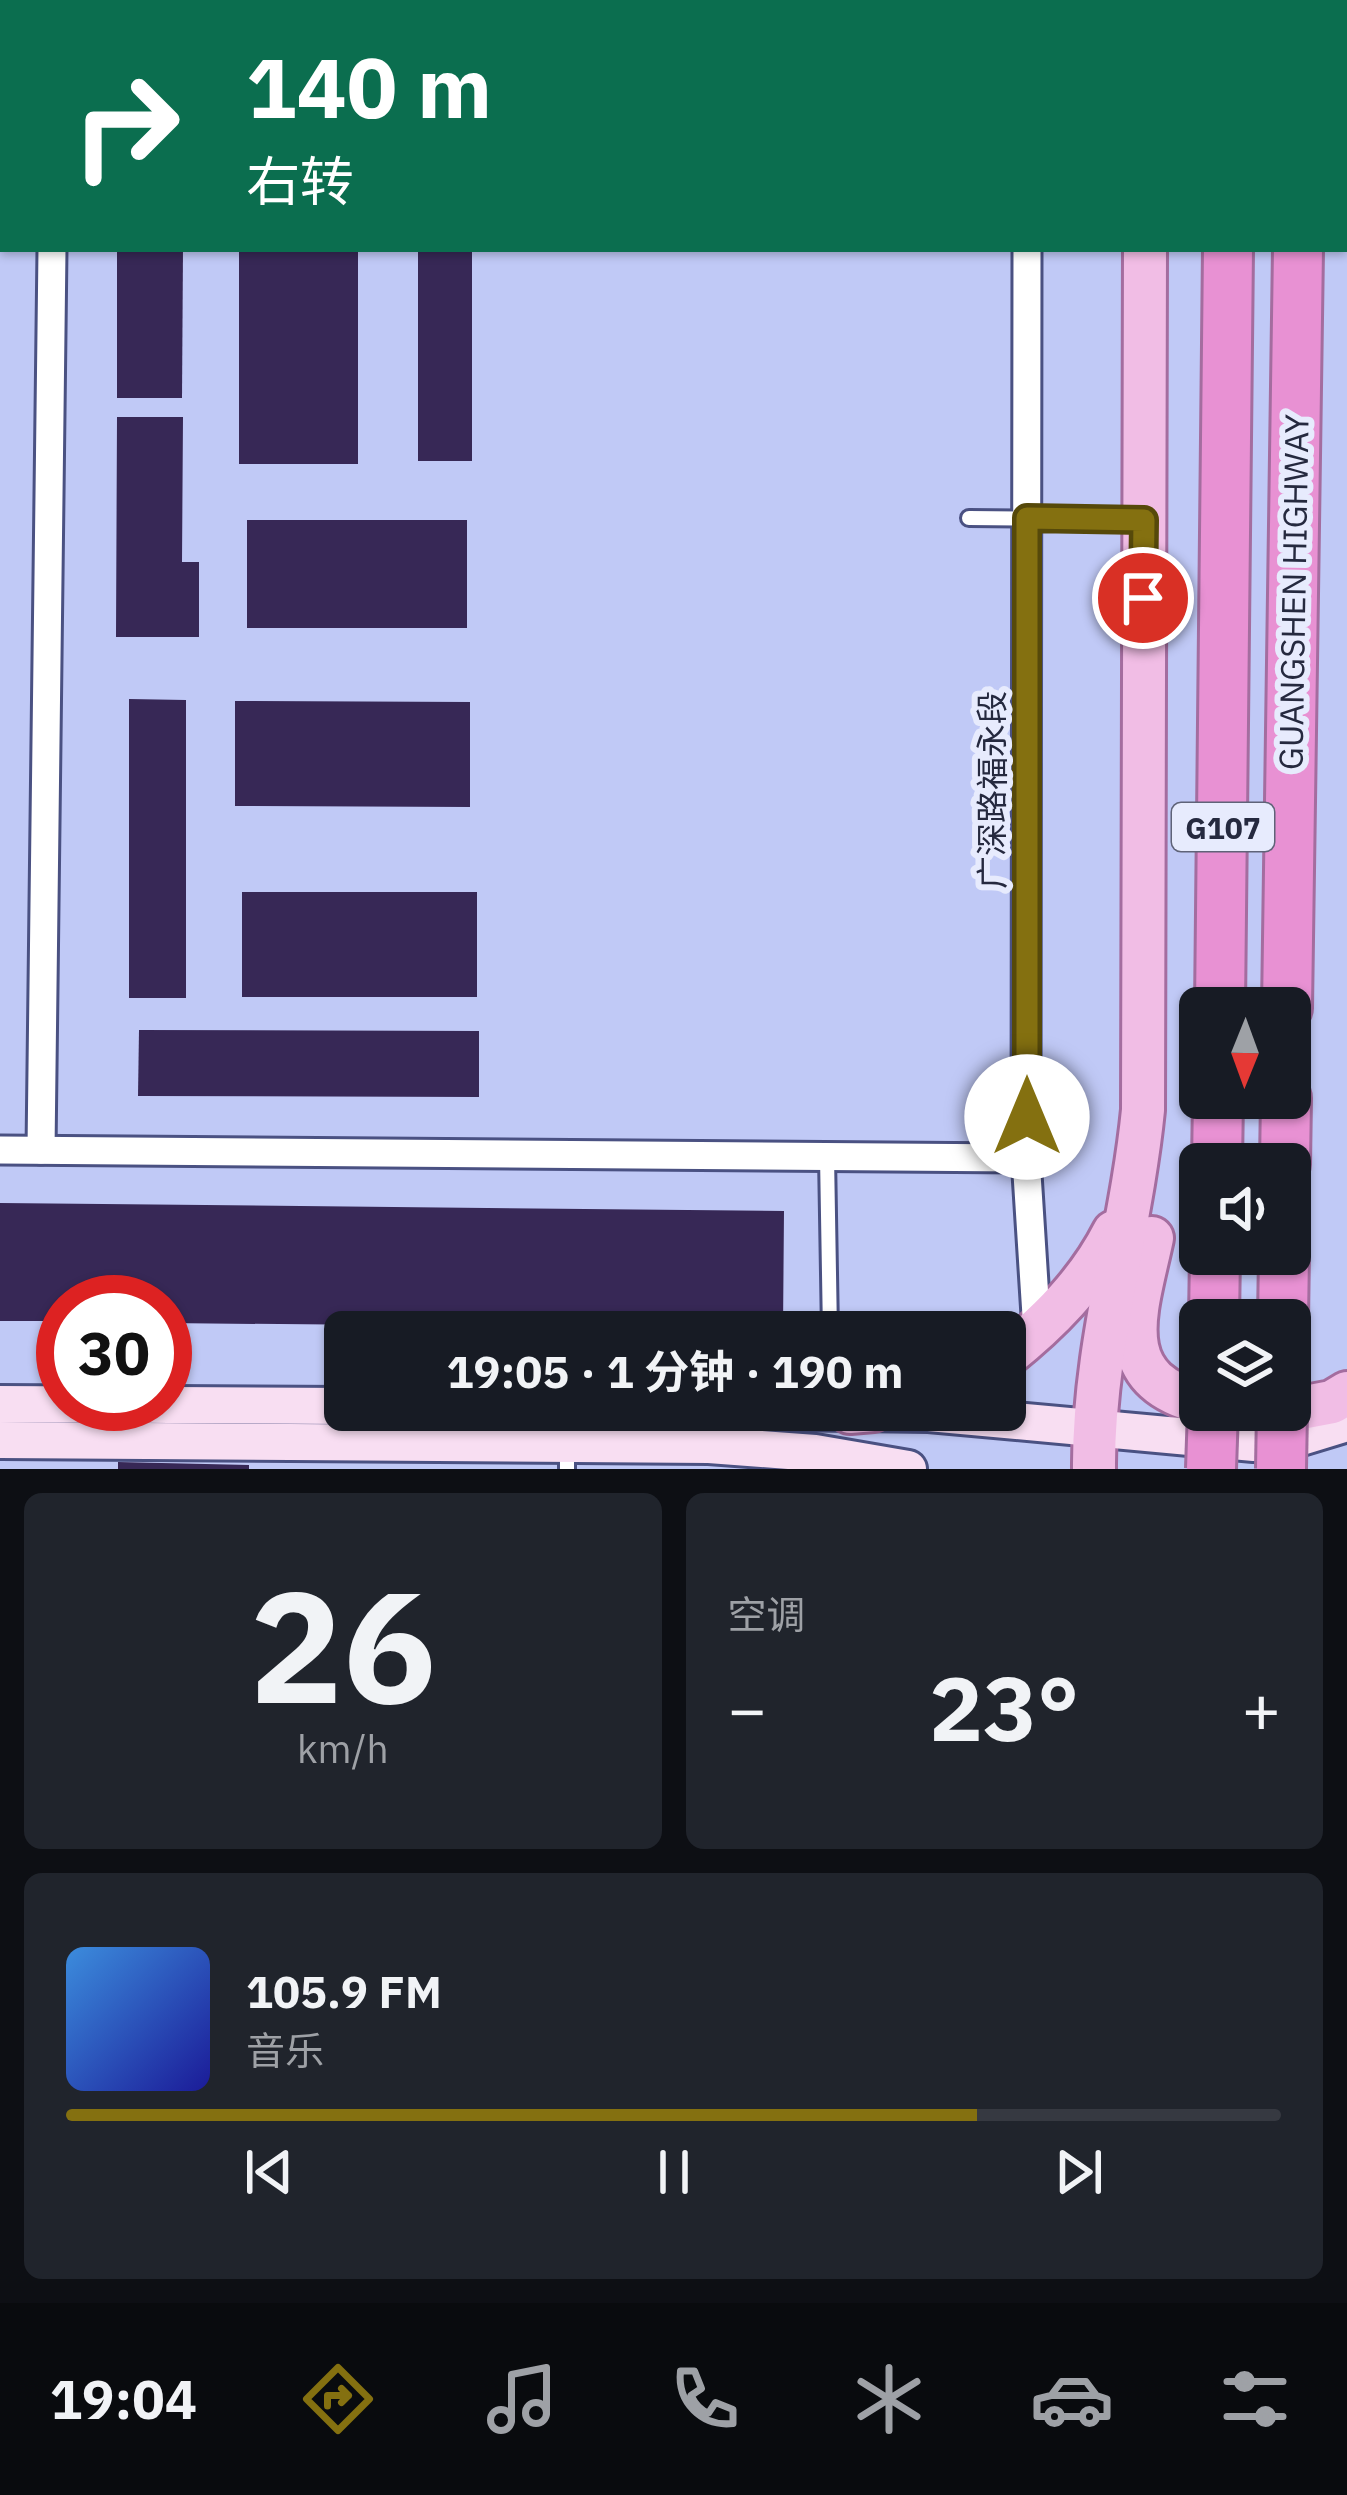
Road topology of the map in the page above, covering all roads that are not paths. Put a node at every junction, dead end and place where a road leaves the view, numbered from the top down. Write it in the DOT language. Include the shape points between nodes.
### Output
graph roads {
  1 [pos="52,252"];
  2 [pos="1027,252"];
  3 [pos="1145,252"];
  4 [pos="1193,252"];
  5 [pos="1228,252"];
  6 [pos="1298,252"];
  7 [pos="1329,252"];
  8 [pos="1227,423"];
  9 [pos="1295,440"];
  10 [pos="969,518"];
  11 [pos="1027,518"];
  12 [pos="1144,520"];
  13 [pos="1220,987"];
  14 [pos="1288,987"];
  15 [pos="1144,1076"];
  16 [pos="0,1150"];
  17 [pos="41,1150"];
  18 [pos="827,1156"];
  19 [pos="1026,1158"];
  20 [pos="1137,1176"];
  21 [pos="830,1311"];
  22 [pos="1022,1311"];
  23 [pos="1026,1339"];
  24 [pos="1347,1393"];
  25 [pos="1179,1395"];
  26 [pos="0,1404"];
  27 [pos="324,1406"];
  28 [pos="1311,1406"];
  29 [pos="1347,1424"];
  30 [pos="1010,1431"];
  31 [pos="1212,1431"];
  32 [pos="1284,1431"];
  33 [pos="0,1440"];
  34 [pos="1095,1450"];
  35 [pos="567,1457"];
  36 [pos="908,1469"];
  37 [pos="1211,1469"];
  38 [pos="1281,1469"];
  1 -- 17 [label="street"];
  2 -- 11 [label="street, 广深路福永段"];
  3 -- 12 [label="main road"];
  4 -- 8 [label="highway"];
  5 -- 8 [label="highway, GUANGSHEN HIGHWAY / G107"];
  6 -- 9 [label="highway, GUANGSHEN HIGHWAY / G107"];
  7 -- 9 [label="highway"];
  8 -- 13 [label="highway, GUANGSHEN HIGHWAY / G107"];
  9 -- 14 [label="highway, GUANGSHEN HIGHWAY / G107"];
  10 -- 11 [label="lane"];
  11 -- 12 [label="lane"];
  11 -- 19 [label="street, 广深路福永段"];
  12 -- 15 [label="main road"];
  15 -- 20 [label="main road"];
  15 -- 25 [label="main road" via="1159,1169 1136,1351 1148,1378"];
  16 -- 17 [label="street"];
  17 -- 18 [label="street"];
  18 -- 19 [label="street"];
  18 -- 21 [label="lane"];
  19 -- 22 [label="street, 广深路福永段"];
  20 -- 23 [label="main road" via="1095,1266"];
  20 -- 34 [label="main road" via="1102,1336"];
  24 -- 28 [label="main road"];
  26 -- 27 [label="main road"];
  29 -- 34 [label="main road" via="1288,1441"];
  30 -- 34 [label="main road"];
  31 -- 37 [label="highway, bridge"];
  32 -- 38 [label="highway, bridge"];
  33 -- 35 [label="main road"];
  35 -- 36 [label="main road" via="766,1449"];
}
